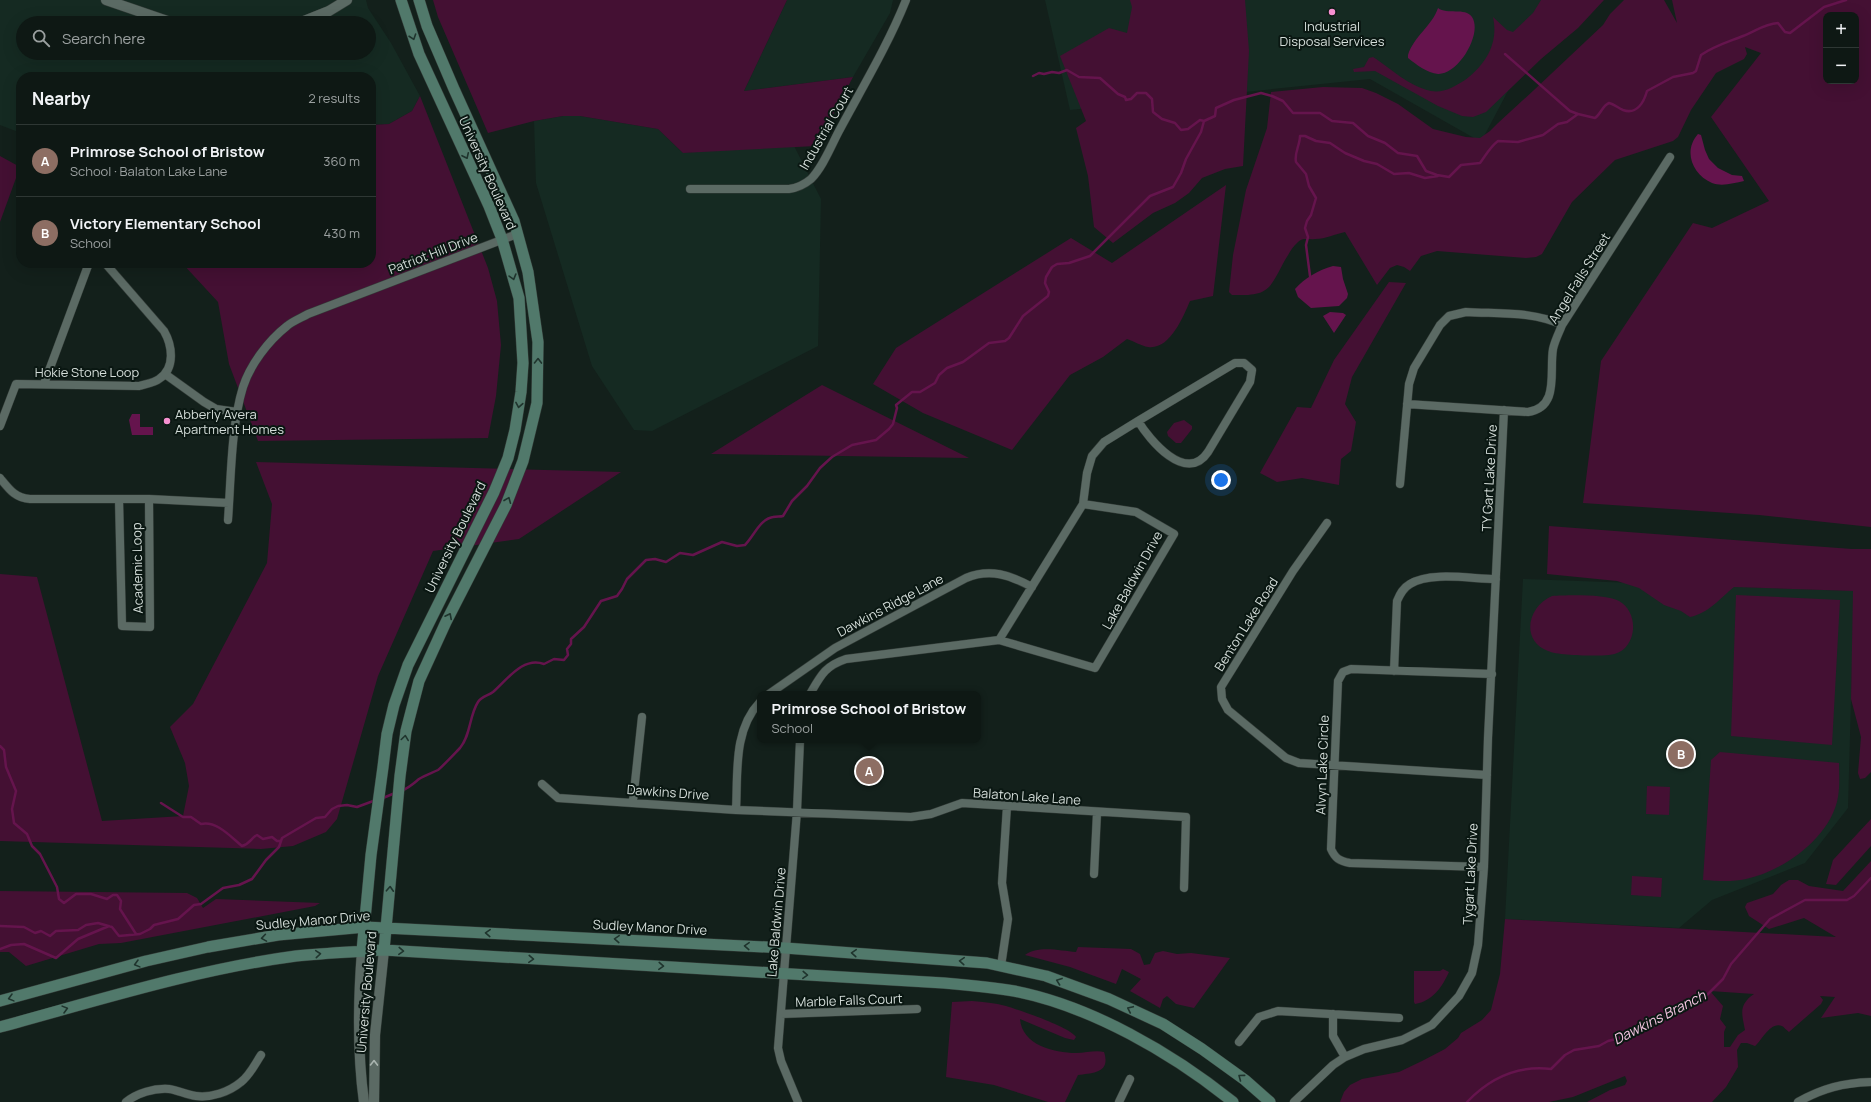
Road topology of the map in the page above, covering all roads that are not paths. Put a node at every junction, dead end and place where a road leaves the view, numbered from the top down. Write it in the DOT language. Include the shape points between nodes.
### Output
graph roads {
  1 [pos="106,0"];
  2 [pos="347,0"];
  3 [pos="401,0"];
  4 [pos="419,0"];
  5 [pos="906,0"];
  6 [pos="153,16"];
  7 [pos="316,16"];
  8 [pos="1670,158"];
  9 [pos="690,189"];
  10 [pos="517,234"];
  11 [pos="502,239"];
  12 [pos="87,268"];
  13 [pos="109,268"];
  14 [pos="1562,325"];
  15 [pos="165,374"];
  16 [pos="44,384"];
  17 [pos="1407,404"];
  18 [pos="1504,410"];
  19 [pos="237,412"];
  20 [pos="1138,421"];
  21 [pos="0,426"];
  22 [pos="0,478"];
  23 [pos="1400,484"];
  24 [pos="119,499"];
  25 [pos="149,499"];
  26 [pos="229,503"];
  27 [pos="1083,504"];
  28 [pos="228,520"];
  29 [pos="1327,523"];
  30 [pos="1498,548"];
  31 [pos="1496,579"];
  32 [pos="1032,587"];
  33 [pos="1000,640"];
  34 [pos="1394,671"];
  35 [pos="1492,674"];
  36 [pos="773,691"];
  37 [pos="812,691"];
  38 [pos="757,706"];
  39 [pos="642,717"];
  40 [pos="800,743"];
  41 [pos="1334,765"];
  42 [pos="1487,775"];
  43 [pos="542,784"];
  44 [pos="633,801"];
  45 [pos="1007,806"];
  46 [pos="736,810"];
  47 [pos="797,811"];
  48 [pos="1097,813"];
  49 [pos="1484,868"];
  50 [pos="1094,874"];
  51 [pos="1184,888"];
  52 [pos="365,927"];
  53 [pos="386,928"];
  54 [pos="786,948"];
  55 [pos="384,950"];
  56 [pos="362,951"];
  57 [pos="1001,966"];
  58 [pos="783,974"];
  59 [pos="0,1001"];
  60 [pos="917,1009"];
  61 [pos="781,1014"];
  62 [pos="1333,1014"];
  63 [pos="1399,1018"];
  64 [pos="0,1027"];
  65 [pos="1239,1042"];
  66 [pos="261,1055"];
  67 [pos="1345,1057"];
  68 [pos="1130,1079"];
  69 [pos="1871,1082"];
  70 [pos="126,1102"];
  71 [pos="364,1102"];
  72 [pos="374,1102"];
  73 [pos="798,1102"];
  74 [pos="1119,1102"];
  75 [pos="1233,1102"];
  76 [pos="1270,1102"];
  77 [pos="1294,1102"];
  78 [pos="1798,1102"];
  1 -- 6 [label="street"];
  2 -- 7 [label="street"];
  3 -- 11 [label="main road, University Boulevard, one-way" via="419,54"];
  4 -- 10 [label="main road, University Boulevard" via="427,26 514,221"];
  5 -- 9 [label="street, Industrial Court" via="868,78 811,179 789,189"];
  8 -- 14 [label="street, Angel Falls Street"];
  10 -- 11 [label="street, Patriot Hill Drive"];
  53 -- 10 [label="main road, University Boulevard, one-way" via="400,776 406,731 419,680 506,505 523,461 537,403 538,342 528,272"];
  11 -- 19 [label="street, Patriot Hill Drive" via="308,314 287,326 252,366 243,386"];
  11 -- 52 [label="main road, University Boulevard, one-way" via="519,298 523,364 515,430 508,458 494,492 408,665 394,705 387,734 371,855"];
  12 -- 16 [label="street"];
  13 -- 15 [label="street" via="164,331 171,345 170,364"];
  14 -- 17 [label="street" via="1538,316 1466,312 1449,316 1435,331 1414,368"];
  14 -- 18 [label="street, Angel Falls Street" via="1553,349 1551,388 1547,402 1541,409 1536,410"];
  15 -- 16 [label="street, Hokie Stone Loop" via="158,380 139,386"];
  15 -- 19 [label="street" via="216,409"];
  16 -- 21 [label="street, Hokie Stone Loop" via="16,384"];
  17 -- 18 [label="street, Angel Falls Street"];
  17 -- 23 [label="street"];
  18 -- 30 [label="street, TY Gart Lake Drive"];
  19 -- 26 [label="street, Patriot Hill Drive"];
  20 -- 20 [label="street" via="1235,363 1244,363 1252,370 1250,382 1208,452 1199,461 1188,463 1169,456 1154,444"];
  20 -- 27 [label="street" via="1104,442 1092,456"];
  22 -- 24 [label="street" via="14,494 23,498"];
  24 -- 25 [label="street"];
  24 -- 25 [label="street, Academic Loop" via="122,626 150,627"];
  25 -- 26 [label="street"];
  26 -- 28 [label="street, Patriot Hill Drive"];
  27 -- 32 [label="street"];
  27 -- 33 [label="street, Lake Baldwin Drive" via="1136,512 1174,534 1095,668"];
  29 -- 41 [label="street, Benton Lake Road" via="1293,571 1221,687 1222,699 1228,710 1286,758 1299,763"];
  30 -- 31 [label="street, Tygart Lake Drive"];
  31 -- 34 [label="street" via="1430,577 1410,584 1397,601"];
  31 -- 35 [label="street, Tygart Lake Drive"];
  32 -- 33 [label="street"];
  32 -- 36 [label="street, Dawkins Ridge Lane" via="1016,578 995,573 981,573 966,578 835,648"];
  33 -- 37 [label="street, Lake Baldwin Drive" via="846,659 828,667"];
  34 -- 35 [label="street, Alvyn Lake Circle"];
  34 -- 41 [label="street, Alvyn Lake Circle" via="1351,669 1343,672 1338,681"];
  35 -- 42 [label="street, Tygart Lake Drive"];
  38 -- 46 [label="street" via="746,720 741,736"];
  39 -- 44 [label="street"];
  40 -- 47 [label="street, Lake Baldwin Drive"];
  41 -- 42 [label="street, Benton Lake Road"];
  41 -- 49 [label="street, Alvyn Lake Circle" via="1331,849 1340,862"];
  42 -- 49 [label="street, Tygart Lake Drive"];
  43 -- 44 [label="street, Dawkins Drive" via="558,798"];
  44 -- 46 [label="street, Dawkins Drive"];
  45 -- 47 [label="street, Balaton Lake Lane" via="962,803 931,814 910,817"];
  45 -- 48 [label="street, Balaton Lake Lane"];
  45 -- 57 [label="street" via="1002,883 1008,919"];
  46 -- 47 [label="street, Dawkins Drive"];
  47 -- 54 [label="street, Lake Baldwin Drive"];
  48 -- 50 [label="street"];
  48 -- 51 [label="street, Balaton Lake Lane" via="1186,817"];
  49 -- 67 [label="street, Tygart Lake Drive" via="1476,957 1472,973 1459,996 1439,1019 1422,1031 1402,1040 1360,1050"];
  52 -- 53 [label="main road, Sudley Manor Drive"];
  52 -- 56 [label="main road, University Boulevard"];
  52 -- 59 [label="main road, Sudley Manor Drive, one-way" via="278,935 208,947 146,961"];
  54 -- 53 [label="main road, Sudley Manor Drive, one-way"];
  53 -- 55 [label="main road, University Boulevard"];
  57 -- 54 [label="main road, Sudley Manor Drive, one-way"];
  54 -- 58 [label="street, Lake Baldwin Drive"];
  55 -- 56 [label="main road"];
  55 -- 58 [label="main road, one-way"];
  72 -- 55 [label="street, University Boulevard, one-way" via="375,1035"];
  64 -- 56 [label="main road, one-way" via="168,981 218,970 295,956"];
  56 -- 71 [label="street, University Boulevard" via="358,990 358,1037"];
  76 -- 57 [label="main road, Sudley Manor Drive, one-way" via="1245,1080 1163,1024 1109,999 1046,976"];
  58 -- 61 [label="street, Lake Baldwin Drive"];
  58 -- 75 [label="main road, one-way" via="944,983 1014,991 1036,997 1102,1021 1142,1042 1197,1075"];
  60 -- 61 [label="street, Marble Falls Court"];
  61 -- 73 [label="street, Lake Baldwin Drive" via="778,1048"];
  62 -- 63 [label="street"];
  62 -- 65 [label="street" via="1278,1011 1268,1013 1259,1017"];
  62 -- 67 [label="street" via="1333,1036"];
  66 -- 70 [label="street" via="242,1081 220,1094 196,1096 161,1090 139,1094"];
  67 -- 77 [label="street, Tygart Lake Drive"];
  68 -- 74 [label="street"];
  69 -- 78 [label="street" via="1839,1085 1816,1092"];
}
